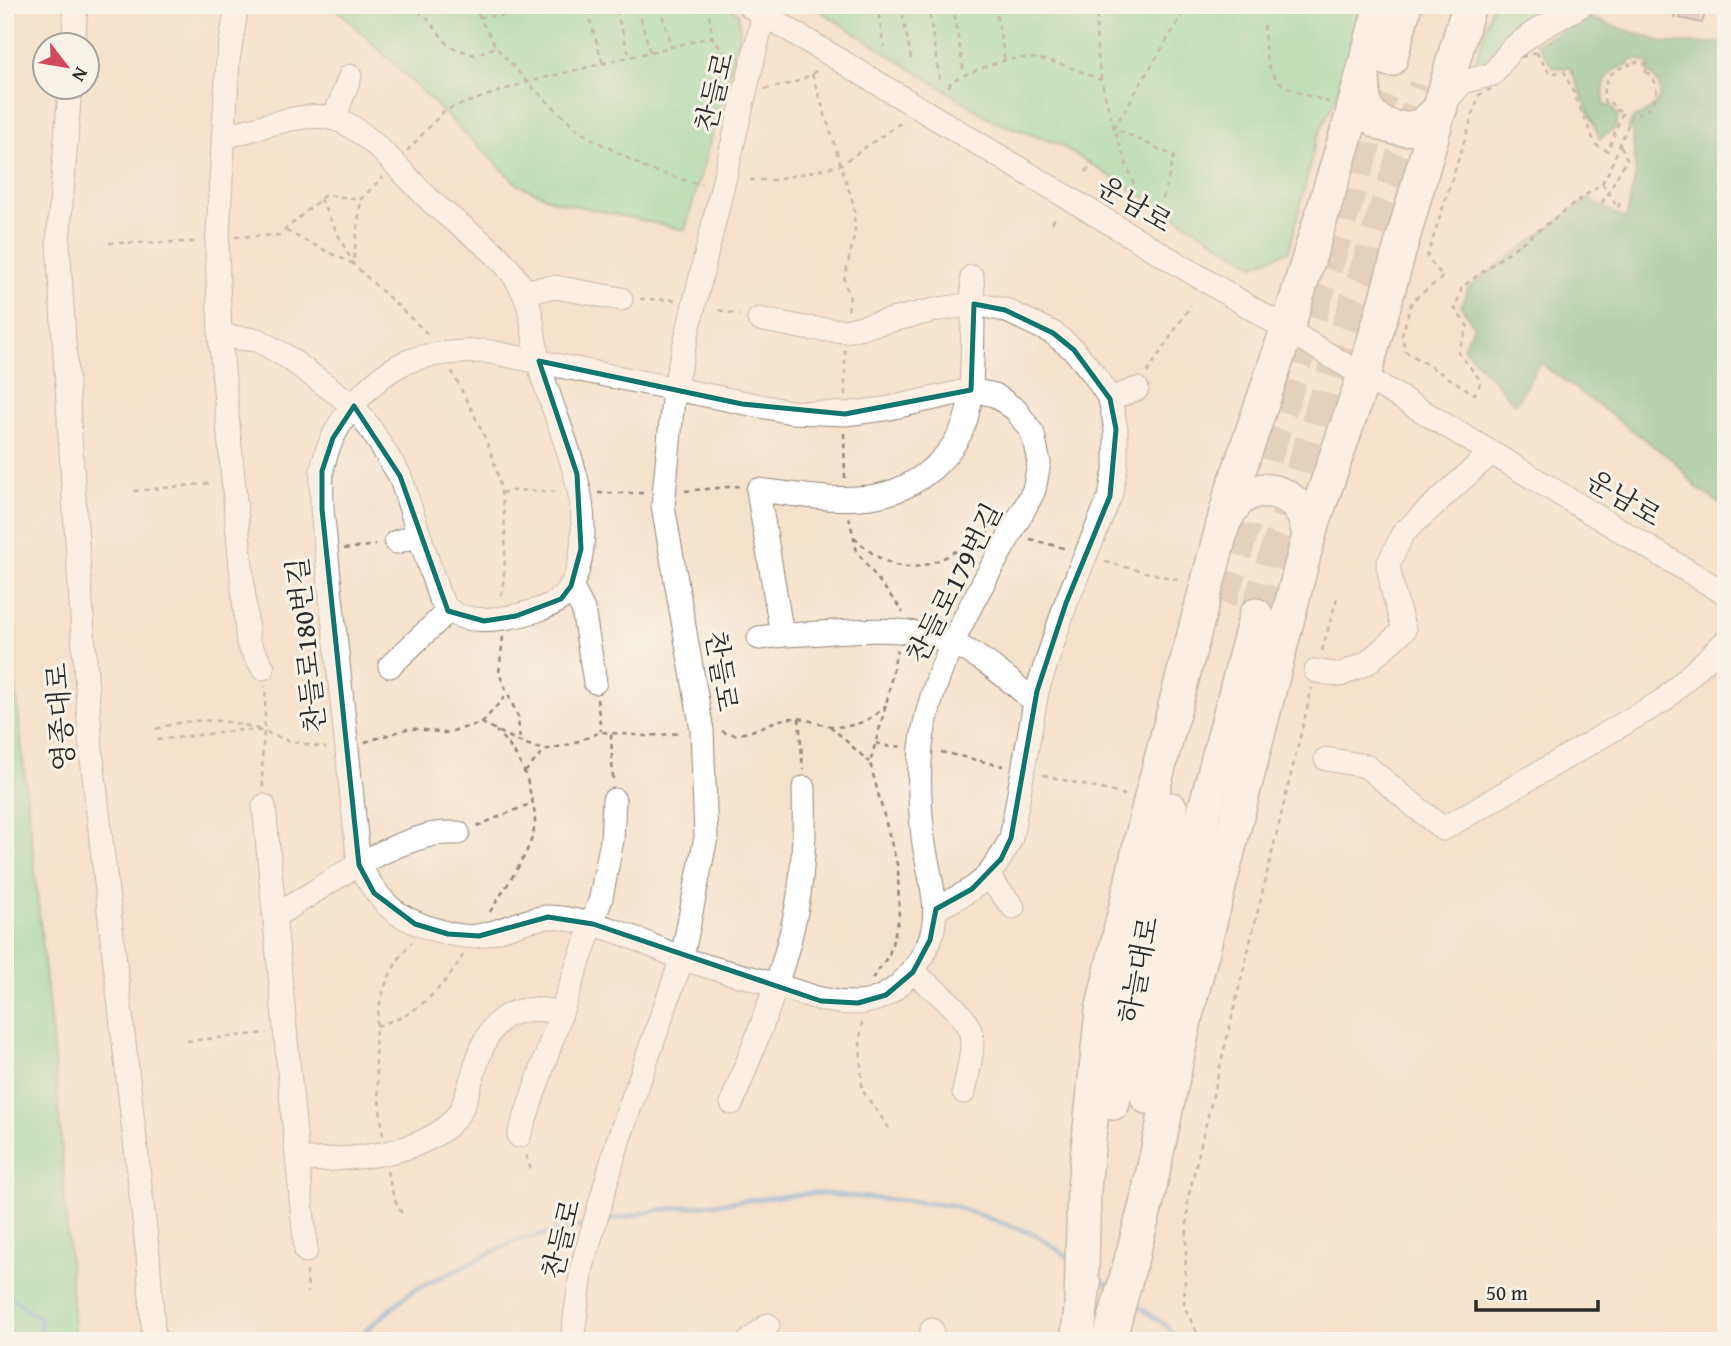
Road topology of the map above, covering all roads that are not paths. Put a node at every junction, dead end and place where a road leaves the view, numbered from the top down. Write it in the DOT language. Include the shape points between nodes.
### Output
graph roads {
  1 [pos="76,5"];
  2 [pos="237,5"];
  3 [pos="1381,5"];
  4 [pos="1405,5"];
  5 [pos="1448,5"];
  6 [pos="1469,5"];
  7 [pos="1582,5"];
  8 [pos="759,8"];
  9 [pos="74,32"];
  10 [pos="350,76"];
  11 [pos="1373,82"];
  12 [pos="1433,97"];
  13 [pos="69,102"];
  14 [pos="334,119"];
  15 [pos="223,137"];
  16 [pos="972,278"];
  17 [pos="523,291"];
  18 [pos="621,299"];
  19 [pos="974,304"];
  20 [pos="760,319"];
  21 [pos="1287,330"];
  22 [pos="219,336"];
  23 [pos="539,361"];
  24 [pos="1364,376"];
  25 [pos="674,389"];
  26 [pos="1137,389"];
  27 [pos="971,390"];
  28 [pos="1110,400"];
  29 [pos="354,406"];
  30 [pos="1491,453"];
  31 [pos="1223,523"];
  32 [pos="1309,535"];
  33 [pos="571,586"];
  34 [pos="1726,594"];
  35 [pos="1220,603"];
  36 [pos="449,611"];
  37 [pos="1256,615"];
  38 [pos="782,635"];
  39 [pos="759,638"];
  40 [pos="1726,641"];
  41 [pos="951,643"];
  42 [pos="390,666"];
  43 [pos="263,668"];
  44 [pos="1316,671"];
  45 [pos="595,682"];
  46 [pos="1035,702"];
  47 [pos="1326,759"];
  48 [pos="804,788"];
  49 [pos="614,800"];
  50 [pos="264,806"];
  51 [pos="458,833"];
  52 [pos="359,864"];
  53 [pos="988,877"];
  54 [pos="1013,907"];
  55 [pos="936,909"];
  56 [pos="275,916"];
  57 [pos="593,924"];
  58 [pos="682,958"];
  59 [pos="913,972"];
  60 [pos="775,985"];
  61 [pos="561,1013"];
  62 [pos="964,1092"];
  63 [pos="732,1103"];
  64 [pos="519,1136"];
  65 [pos="298,1160"];
  66 [pos="1090,1204"];
  67 [pos="1132,1229"];
  68 [pos="306,1251"];
  69 [pos="1079,1323"];
  70 [pos="768,1325"];
  71 [pos="1111,1337"];
  72 [pos="154,1341"];
  73 [pos="572,1341"];
  74 [pos="749,1341"];
  1 -- 9 [label="street"];
  2 -- 15 [label="street"];
  3 -- 11 [label="highway"];
  4 -- 11 [label="highway"];
  5 -- 12 [label="highway"];
  6 -- 12 [label="highway"];
  7 -- 12 [label="street" via="1511,49 1493,74"];
  8 -- 21 [label="street, 운남로"];
  8 -- 25 [label="street, 찬들로"];
  10 -- 14 [label="street"];
  11 -- 12 [label="highway" via="1364,102 1384,125 1401,129 1422,125"];
  11 -- 21 [label="highway"];
  12 -- 24 [label="highway"];
  13 -- 72 [label="street, 영종대로" via="58,243 91,750"];
  14 -- 15 [label="street" via="296,119"];
  14 -- 17 [label="street" via="355,130 456,223 483,241"];
  15 -- 22 [label="street" via="217,249"];
  16 -- 19 [label="street"];
  17 -- 18 [label="street" via="555,287"];
  17 -- 23 [label="street"];
  19 -- 20 [label="street" via="845,331"];
  19 -- 27 [label="street"];
  19 -- 28 [label="street" via="1005,310 1053,333 1074,350"];
  21 -- 24 [label="street, 운남로"];
  21 -- 31 [label="highway"];
  22 -- 29 [label="street" via="258,340"];
  22 -- 43 [label="street" via="248,643"];
  23 -- 25 [label="street, 찬들로180번길"];
  23 -- 29 [label="street, 찬들로180번길" via="485,351 439,353 402,364 370,386"];
  23 -- 33 [label="street" via="582,501 581,549"];
  24 -- 30 [label="street, 운남로"];
  24 -- 32 [label="highway"];
  25 -- 27 [label="street" via="791,412 845,414"];
  25 -- 58 [label="street, 찬들로" via="663,506 702,730 706,837"];
  26 -- 28 [label="street"];
  27 -- 38 [label="street" via="962,429 946,455 924,478 896,491 870,497 823,497 752,488"];
  27 -- 41 [label="street, 찬들로179번길" via="995,395 1016,410 1033,434 1039,463 1034,490"];
  28 -- 46 [label="street" via="1116,465 1110,496 1066,603"];
  29 -- 36 [label="street" via="400,476 407,538"];
  29 -- 52 [label="street, 찬들로180번길" via="333,438 323,471 322,509"];
  30 -- 34 [label="street, 운남로"];
  30 -- 44 [label="street" via="1403,533 1388,565 1404,630 1367,663 1340,675"];
  31 -- 32 [label="highway" via="1238,500 1250,493 1280,492 1302,513"];
  31 -- 66 [label="highway" via="1150,801 1102,1011"];
  32 -- 67 [label="highway"];
  33 -- 36 [label="street" via="547,607 516,615 484,621"];
  33 -- 45 [label="street" via="583,609"];
  35 -- 66 [label="highway, 하늘대로" via="1140,954"];
  36 -- 42 [label="street"];
  37 -- 67 [label="highway, 하늘대로" via="1164,986"];
  38 -- 39 [label="street"];
  38 -- 41 [label="street" via="891,631"];
  40 -- 47 [label="street" via="1664,700 1443,830 1366,766"];
  41 -- 46 [label="street" via="983,660"];
  41 -- 55 [label="street, 찬들로179번길" via="933,691 921,747 923,836"];
  46 -- 53 [label="street" via="1011,838"];
  48 -- 60 [label="street" via="799,897"];
  49 -- 57 [label="street" via="612,840"];
  50 -- 56 [label="street"];
  51 -- 52 [label="street" via="431,834"];
  52 -- 56 [label="street"];
  52 -- 57 [label="street, 찬들로180번길" via="374,893 392,911 448,934 479,936 548,917"];
  53 -- 54 [label="street"];
  53 -- 55 [label="street"];
  55 -- 59 [label="street, 찬들로179번길" via="930,940"];
  56 -- 65 [label="street"];
  57 -- 58 [label="street, 찬들로180번길"];
  57 -- 61 [label="street"];
  58 -- 60 [label="street, 찬들로179번길"];
  58 -- 73 [label="street, 찬들로" via="611,1165 582,1267"];
  59 -- 60 [label="street, 찬들로179번길" via="886,995 858,1003 821,1001"];
  59 -- 62 [label="street" via="970,1027 973,1042"];
  60 -- 63 [label="street"];
  61 -- 64 [label="street"];
  61 -- 65 [label="street" via="538,1007 519,1010 494,1025 457,1118 441,1132 382,1154"];
  65 -- 68 [label="street"];
  66 -- 69 [label="highway"];
  67 -- 71 [label="highway"];
  70 -- 74 [label="street"];
}
